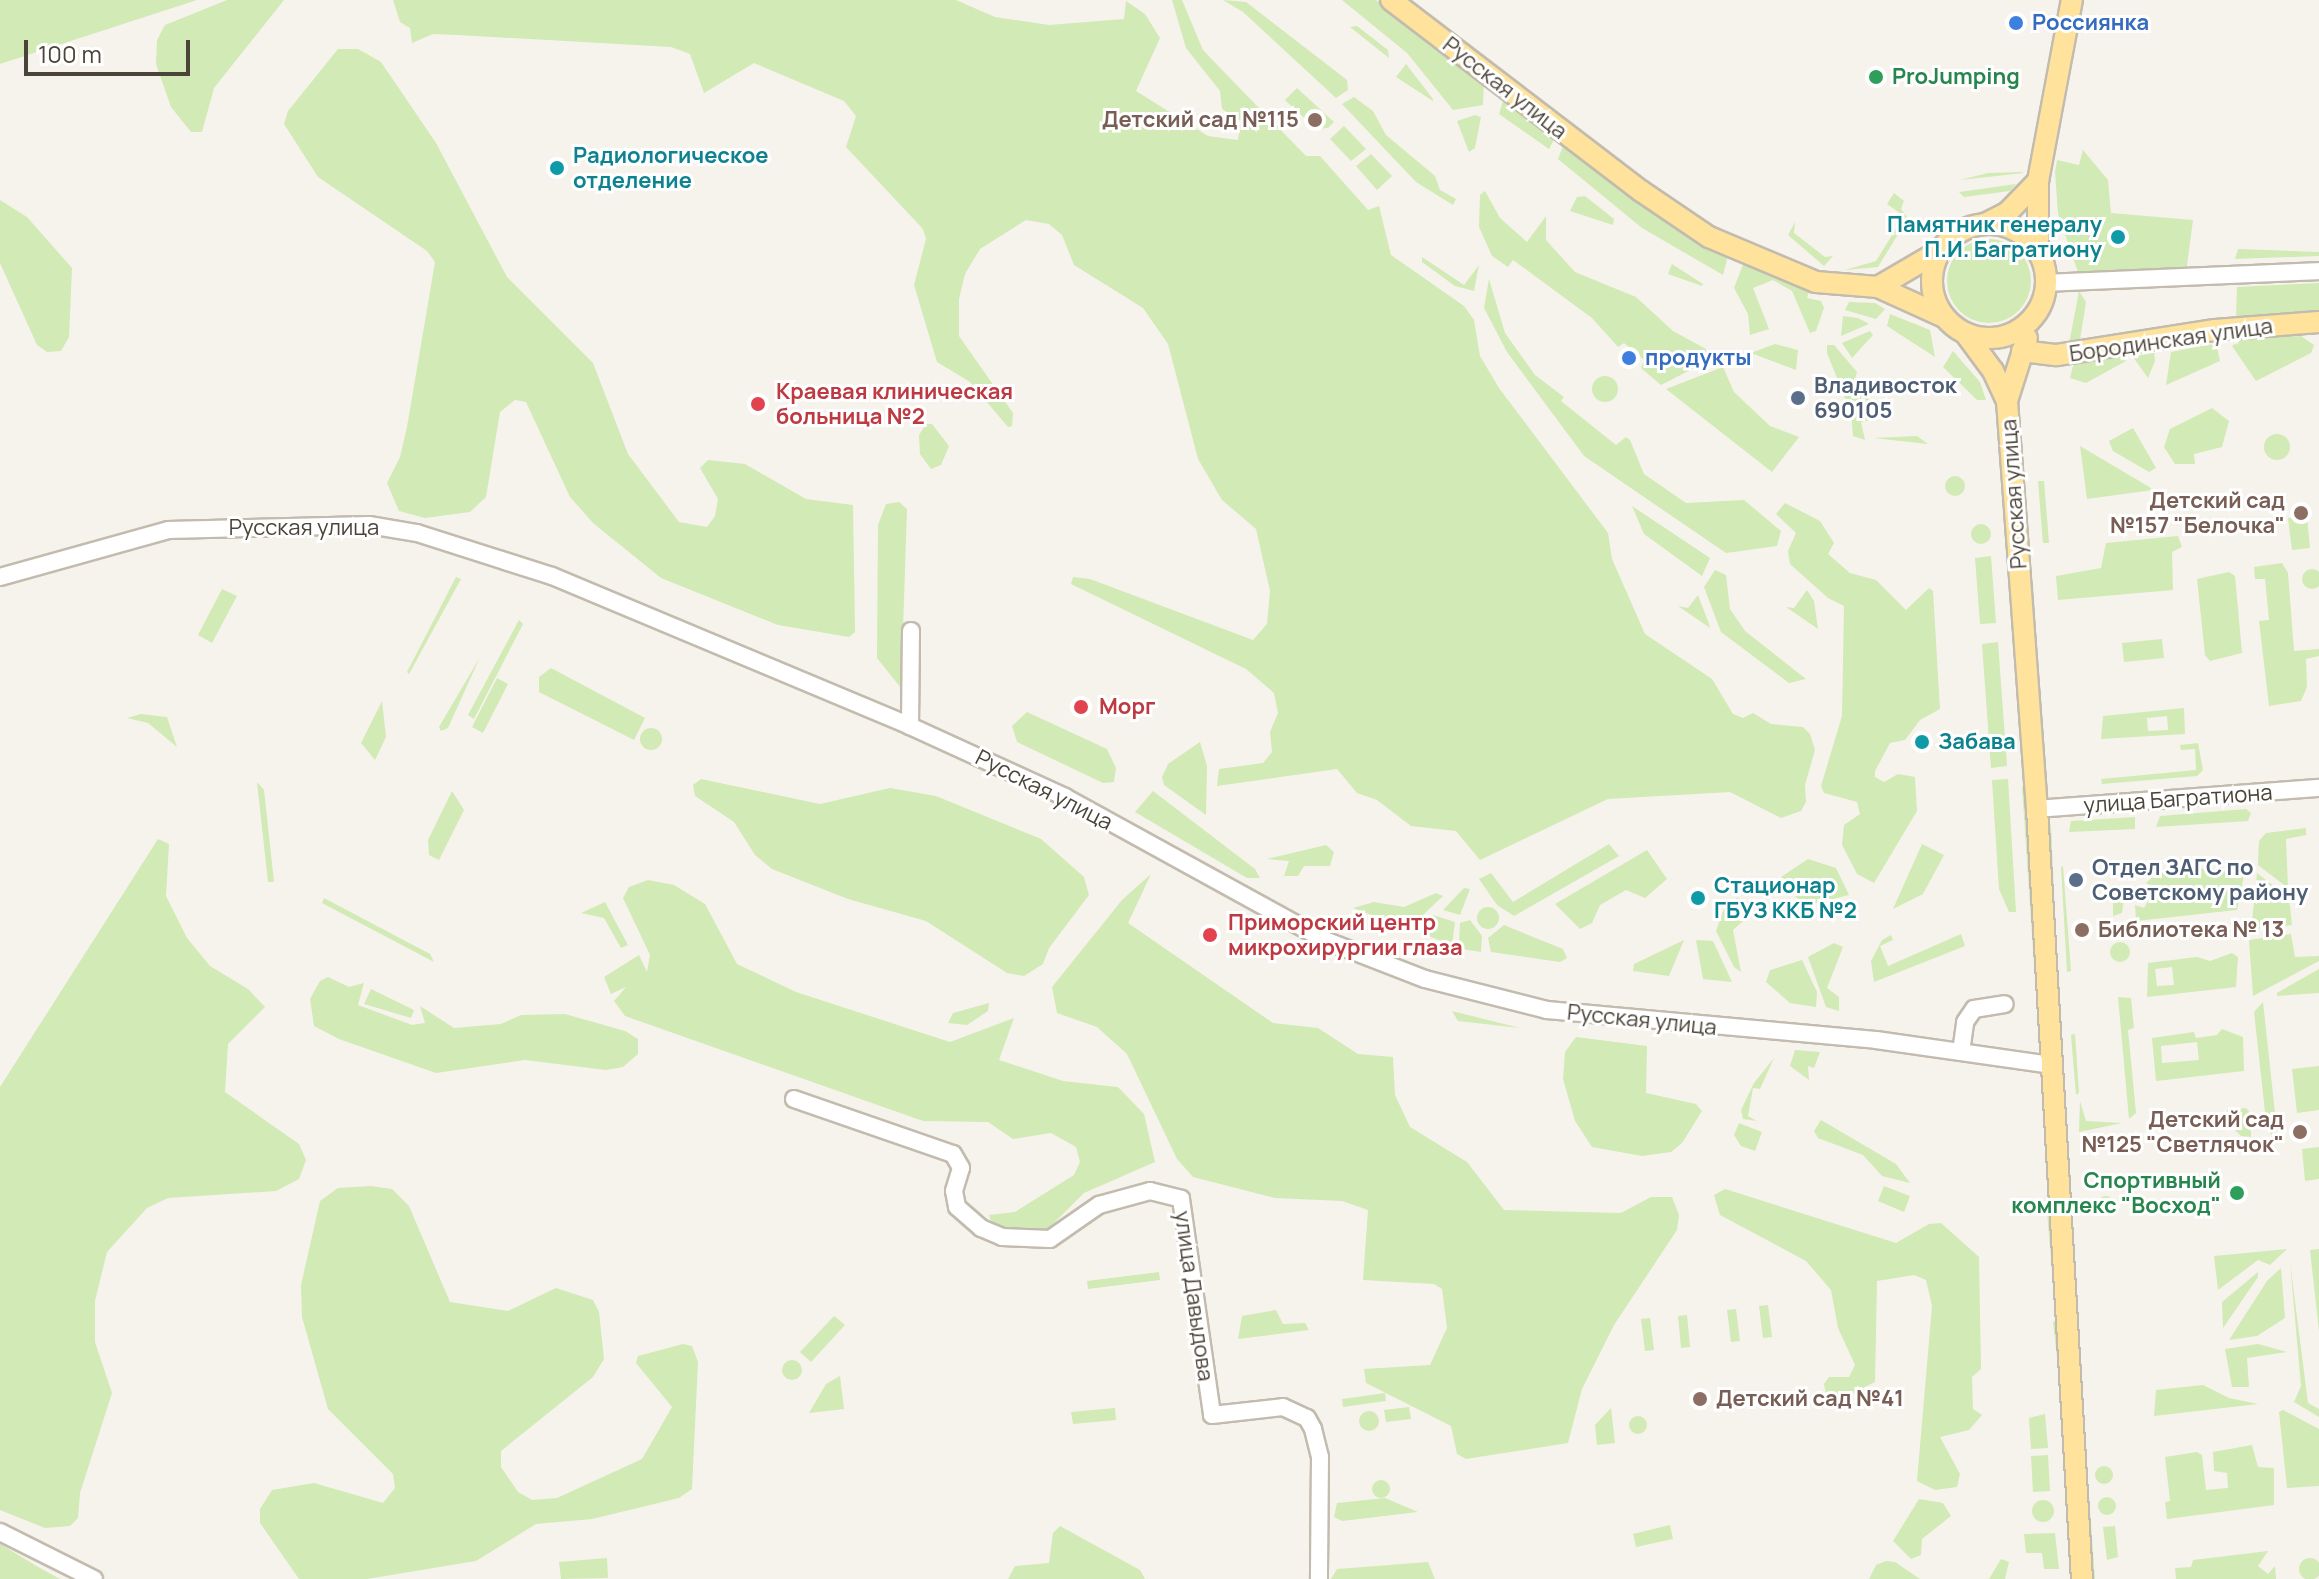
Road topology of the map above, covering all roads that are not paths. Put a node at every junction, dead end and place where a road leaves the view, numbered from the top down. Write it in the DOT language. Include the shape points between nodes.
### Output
graph roads {
  1 [pos="1391,0"];
  2 [pos="2072,0"];
  3 [pos="2038,181"];
  4 [pos="1985,224"];
  5 [pos="1941,250"];
  6 [pos="2038,251"];
  7 [pos="2319,271"];
  8 [pos="2046,283"];
  9 [pos="1878,287"];
  10 [pos="2035,316"];
  11 [pos="1944,317"];
  12 [pos="2319,322"];
  13 [pos="1965,333"];
  14 [pos="2022,351"];
  15 [pos="2007,401"];
  16 [pos="0,577"];
  17 [pos="911,631"];
  18 [pos="910,726"];
  19 [pos="2319,788"];
  20 [pos="2037,809"];
  21 [pos="2005,1004"];
  22 [pos="1961,1052"];
  23 [pos="2052,1065"];
  24 [pos="794,1099"];
  25 [pos="0,1532"];
  26 [pos="94,1579"];
  27 [pos="1319,1579"];
  28 [pos="2082,1579"];
  1 -- 9 [label="main road, Русская улица" via="1603,163 1709,237 1816,282"];
  2 -- 3 [label="main road"];
  3 -- 4 [label="main road" via="2007,213"];
  3 -- 6 [label="main road"];
  4 -- 5 [label="main road" via="1958,233"];
  4 -- 6 [label="main road" via="2014,230"];
  5 -- 9 [label="main road"];
  5 -- 11 [label="main road" via="1933,268 1933,288"];
  6 -- 8 [label="main road"];
  7 -- 8 [label="street"];
  8 -- 10 [label="main road"];
  9 -- 11 [label="main road, Русская улица"];
  10 -- 13 [label="main road" via="2010,334"];
  10 -- 14 [label="main road, Русская улица"];
  11 -- 13 [label="main road"];
  12 -- 14 [label="main road, Бородинская улица" via="2215,330 2057,355"];
  13 -- 15 [label="main road, Русская улица"];
  14 -- 15 [label="main road, Русская улица"];
  15 -- 20 [label="main road, Русская улица"];
  16 -- 18 [label="street, Русская улица" via="78,551 168,530 378,525 541,572"];
  17 -- 18 [label="street"];
  18 -- 22 [label="street, Русская улица" via="1065,797 1327,941 1433,982 1547,1010"];
  19 -- 20 [label="street, улица Багратиона"];
  20 -- 23 [label="main road, Русская улица"];
  21 -- 22 [label="street" via="1974,1009 1965,1022"];
  22 -- 23 [label="street, Русская улица"];
  23 -- 28 [label="main road, Русская улица"];
  24 -- 27 [label="street, улица Давыдова" via="953,1154 961,1168 954,1191 957,1207 981,1228 1002,1237 1050,1239 1099,1205 1150,1191 1181,1199 1212,1415 1283,1407 1307,1418 1313,1429 1320,1467"];
  25 -- 26 [label="street"];
}
